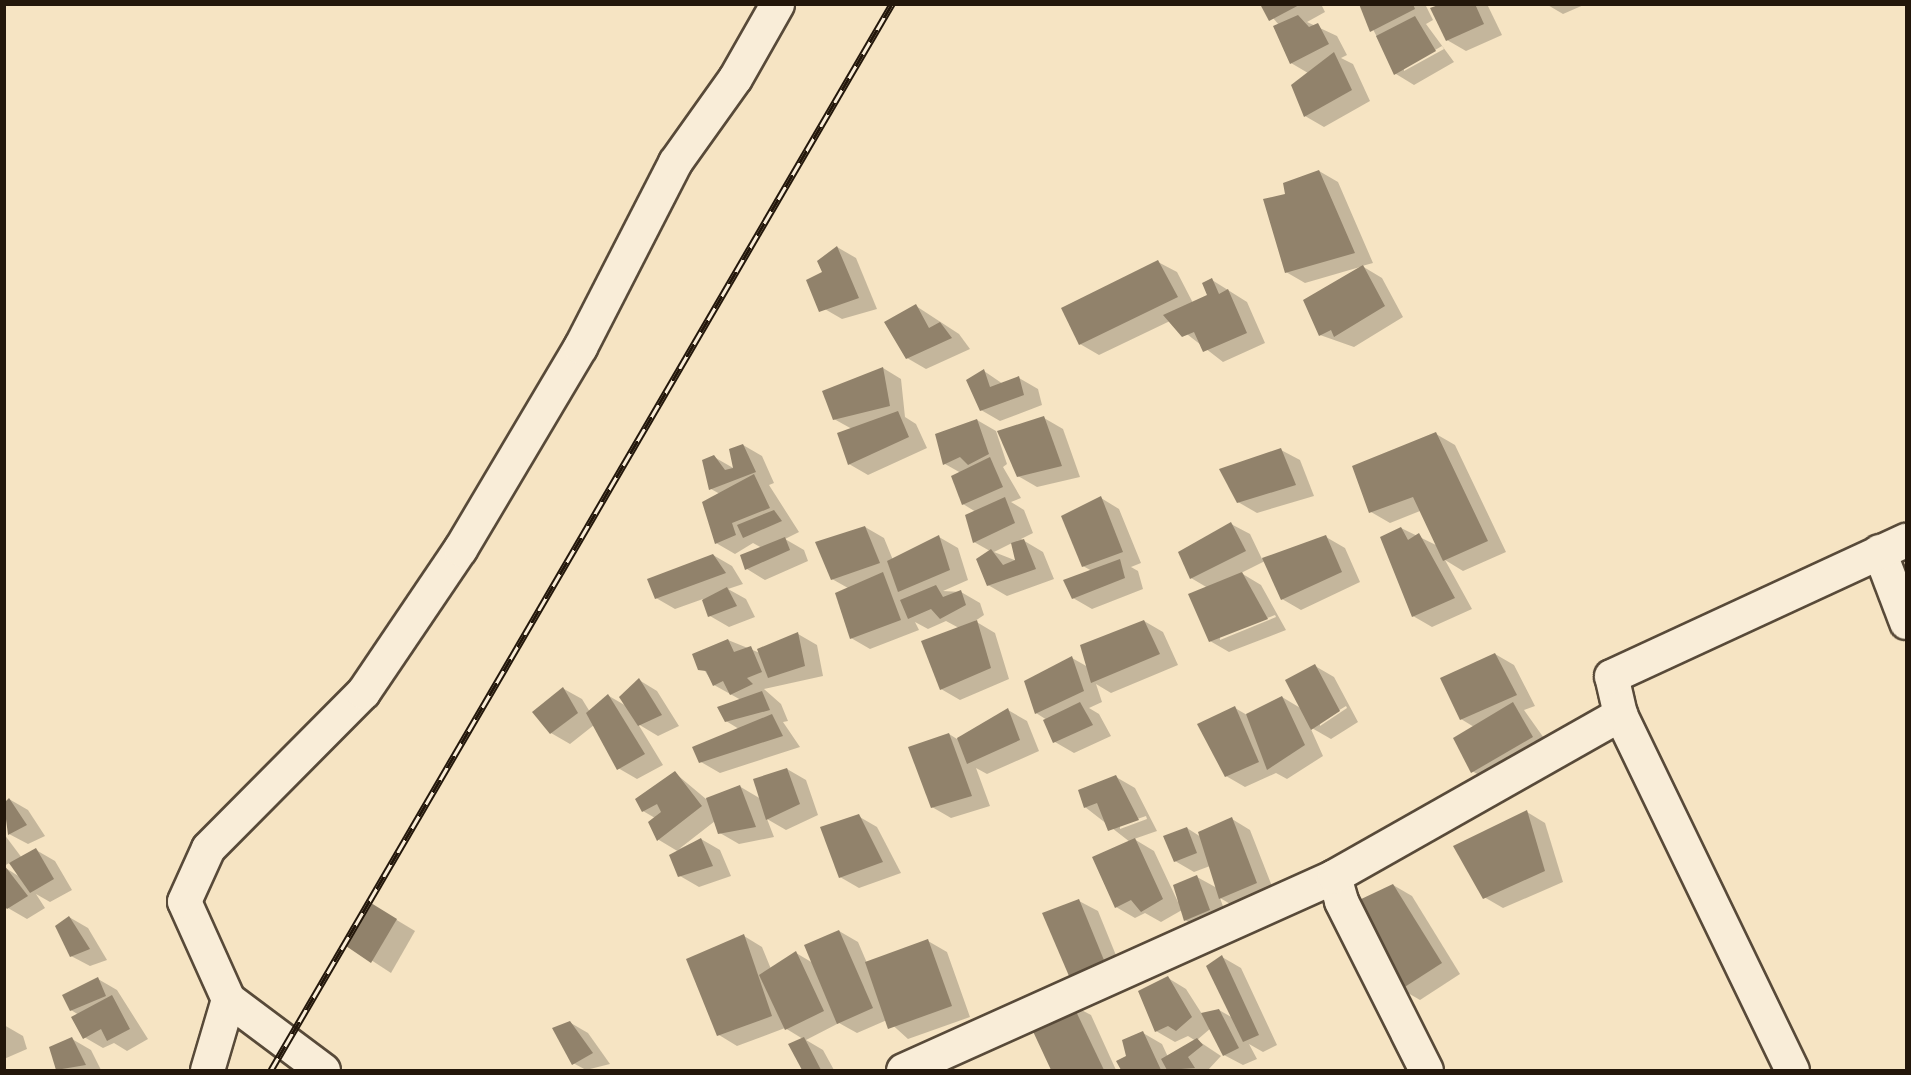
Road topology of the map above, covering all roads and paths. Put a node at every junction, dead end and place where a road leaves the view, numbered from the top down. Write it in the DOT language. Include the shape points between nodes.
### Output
graph roads {
  1 [pos="777,4"];
  2 [pos="1893,546"];
  3 [pos="1906,622"];
  4 [pos="1620,714"];
  5 [pos="1334,876"];
  6 [pos="228,999"];
  7 [pos="207,1071"];
  8 [pos="323,1071"];
  9 [pos="903,1071"];
  10 [pos="1426,1071"];
  11 [pos="1792,1071"];
  1 -- 6 [label="street" via="735,78 675,162 580,347 460,549 363,692 208,848 184,901"];
  2 -- 3 [label="street"];
  2 -- 4 [label="street" via="1611,676"];
  4 -- 5 [label="street"];
  4 -- 11 [label="street"];
  5 -- 9 [label="street"];
  5 -- 10 [label="street" via="1341,901"];
  6 -- 7 [label="street"];
  6 -- 8 [label="street"];
}
